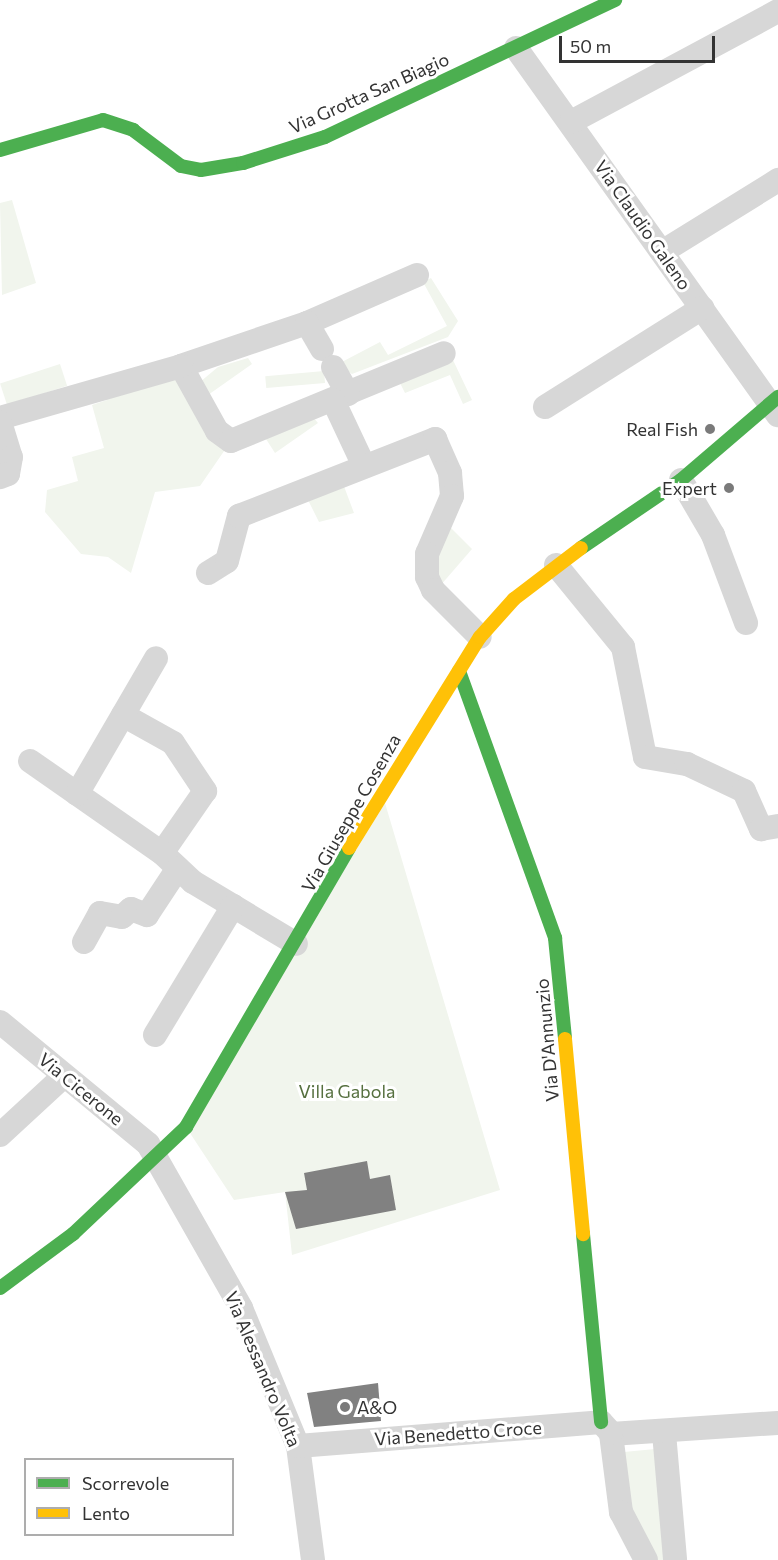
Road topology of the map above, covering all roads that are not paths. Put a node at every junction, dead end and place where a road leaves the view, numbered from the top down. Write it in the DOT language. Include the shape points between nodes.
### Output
graph roads {
  1 [pos="615,0"];
  2 [pos="778,11"];
  3 [pos="516,48"];
  4 [pos="571,122"];
  5 [pos="0,150"];
  6 [pos="778,180"];
  7 [pos="662,252"];
  8 [pos="417,275"];
  9 [pos="702,308"];
  10 [pos="307,322"];
  11 [pos="444,353"];
  12 [pos="181,366"];
  13 [pos="340,397"];
  14 [pos="775,406"];
  15 [pos="544,407"];
  16 [pos="0,420"];
  17 [pos="364,466"];
  18 [pos="0,477"];
  19 [pos="681,480"];
  20 [pos="556,565"];
  21 [pos="208,573"];
  22 [pos="746,623"];
  23 [pos="480,637"];
  24 [pos="156,658"];
  25 [pos="459,671"];
  26 [pos="123,715"];
  27 [pos="30,761"];
  28 [pos="77,794"];
  29 [pos="778,826"];
  30 [pos="170,860"];
  31 [pos="233,906"];
  32 [pos="84,942"];
  33 [pos="296,944"];
  34 [pos="0,1022"];
  35 [pos="155,1035"];
  36 [pos="64,1076"];
  37 [pos="0,1135"];
  38 [pos="157,1159"];
  39 [pos="0,1288"];
  40 [pos="778,1423"];
  41 [pos="606,1428"];
  42 [pos="664,1433"];
  43 [pos="298,1446"];
  44 [pos="313,1560"];
  45 [pos="646,1560"];
  46 [pos="675,1560"];
  1 -- 3 [label="street, Via Grotta San Biagio"];
  2 -- 4 [label="street"];
  3 -- 4 [label="street, Via Claudio Galeno"];
  3 -- 5 [label="street, Via Grotta San Biagio" via="325,137 243,163 201,170 181,166 133,130 103,120"];
  4 -- 7 [label="street, Via Claudio Galeno"];
  6 -- 7 [label="street"];
  7 -- 9 [label="street, Via Claudio Galeno"];
  8 -- 10 [label="street"];
  9 -- 14 [label="street, Via Claudio Galeno"];
  9 -- 15 [label="street"];
  10 -- 12 [label="street"];
  10 -- 13 [label="street" via="328,358"];
  11 -- 13 [label="street"];
  12 -- 13 [label="street" via="217,431 231,441"];
  12 -- 16 [label="street"];
  13 -- 17 [label="street"];
  14 -- 19 [label="street, Via Giuseppe Cosenza"];
  16 -- 18 [label="street" via="11,457 8,474"];
  17 -- 21 [label="street" via="239,516 227,561"];
  17 -- 23 [label="street" via="435,439 450,472 452,496 427,554 427,577 434,590"];
  19 -- 20 [label="street, Via Giuseppe Cosenza"];
  19 -- 22 [label="street" via="713,535"];
  20 -- 23 [label="street, Via Giuseppe Cosenza" via="514,599"];
  20 -- 29 [label="street" via="623,647 645,757 687,764 744,791 761,829"];
  23 -- 25 [label="street, Via Giuseppe Cosenza"];
  24 -- 26 [label="street"];
  25 -- 33 [label="street, Via Giuseppe Cosenza" via="389,779"];
  25 -- 41 [label="street, Via D'Annunzio" via="555,938"];
  26 -- 28 [label="street"];
  26 -- 30 [label="street" via="173,743 206,791"];
  27 -- 28 [label="street"];
  28 -- 30 [label="street"];
  30 -- 31 [label="street"];
  30 -- 32 [label="street" via="147,915 131,909 122,917 100,913"];
  31 -- 33 [label="street"];
  31 -- 35 [label="street"];
  33 -- 38 [label="street, Via Giuseppe Cosenza" via="186,1127"];
  34 -- 36 [label="street, Via Cicerone"];
  36 -- 37 [label="street"];
  36 -- 38 [label="street, Via Cicerone" via="148,1144"];
  38 -- 39 [label="street, Via Giuseppe Cosenza" via="73,1234"];
  38 -- 43 [label="street, Via Alessandro Volta" via="241,1308"];
  40 -- 42 [label="street, Via Benedetto Croce"];
  41 -- 42 [label="street, Via Benedetto Croce"];
  41 -- 43 [label="street, Via Benedetto Croce"];
  41 -- 45 [label="street" via="621,1512"];
  42 -- 46 [label="street"];
  43 -- 44 [label="street, Via Alessandro Volta"];
}
